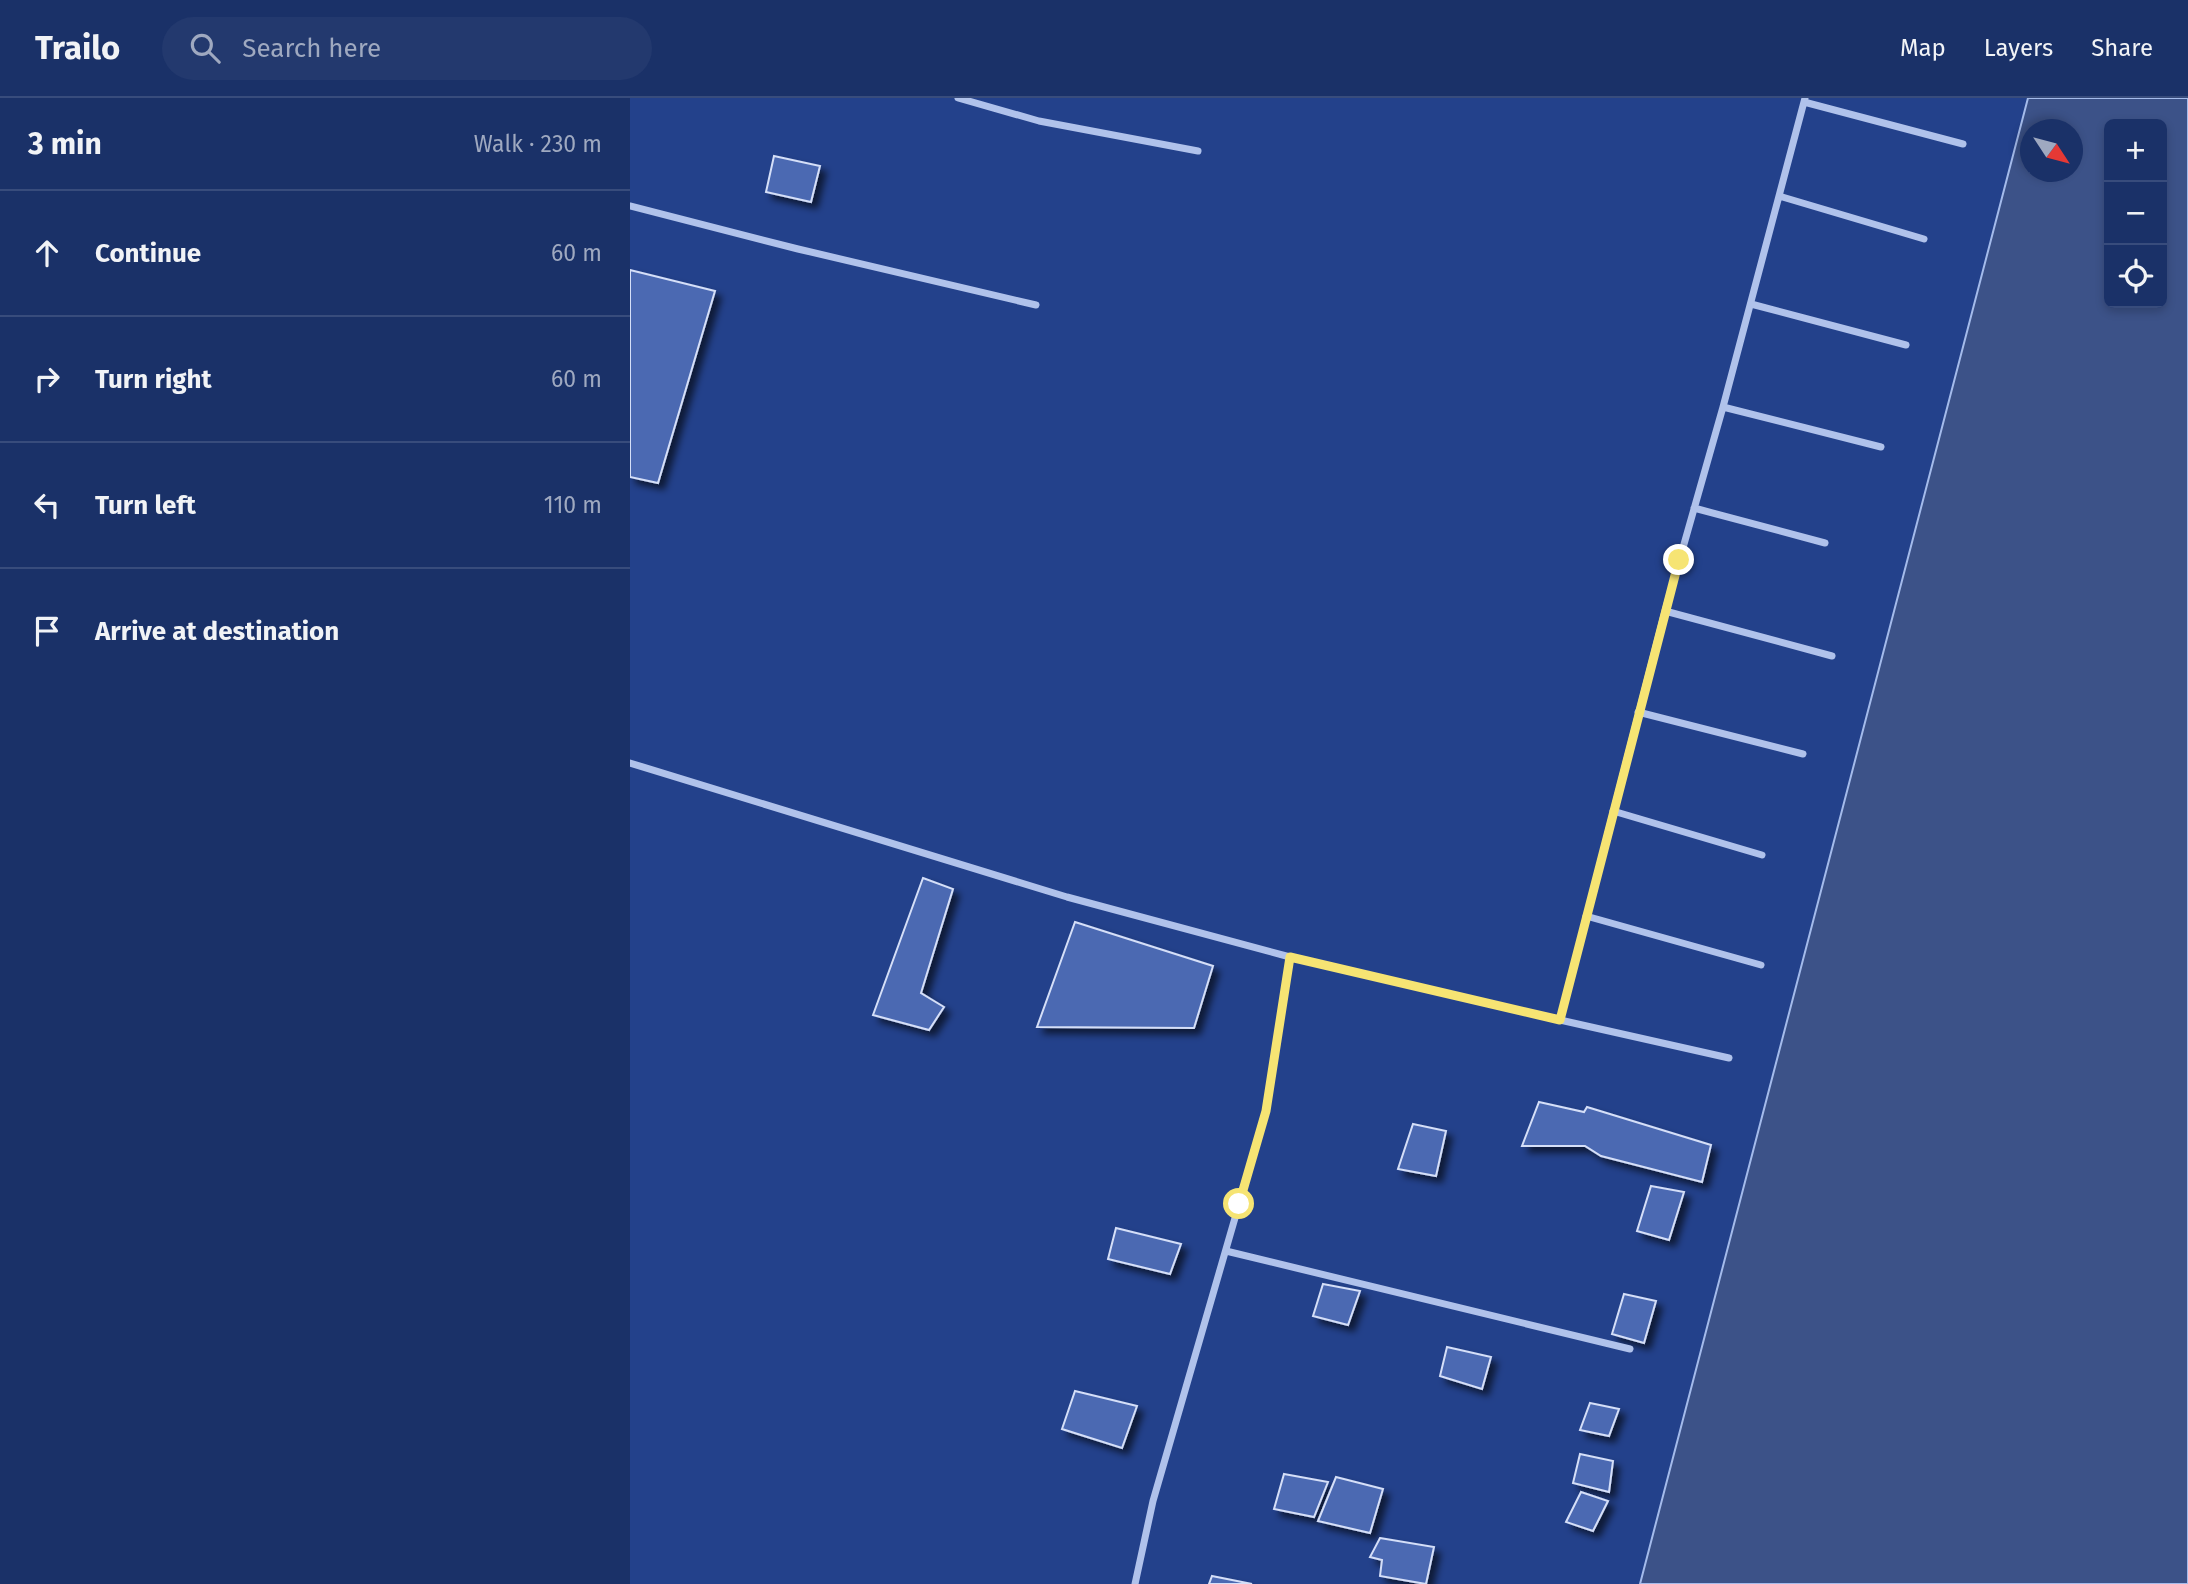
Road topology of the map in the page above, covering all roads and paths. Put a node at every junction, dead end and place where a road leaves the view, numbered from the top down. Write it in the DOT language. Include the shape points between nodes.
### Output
graph roads {
  1 [pos="958,98"];
  2 [pos="1805,100"];
  3 [pos="1963,144"];
  4 [pos="1198,151"];
  5 [pos="1779,196"];
  6 [pos="630,206"];
  7 [pos="1924,239"];
  8 [pos="1751,304"];
  9 [pos="1036,305"];
  10 [pos="1906,345"];
  11 [pos="1723,407"];
  12 [pos="1881,447"];
  13 [pos="1694,508"];
  14 [pos="1825,543"];
  15 [pos="1665,611"];
  16 [pos="1832,656"];
  17 [pos="1638,712"];
  18 [pos="1803,754"];
  19 [pos="630,762"];
  20 [pos="1613,811"];
  21 [pos="1762,855"];
  22 [pos="1586,916"];
  23 [pos="1290,957"];
  24 [pos="1761,965"];
  25 [pos="1560,1020"];
  26 [pos="1729,1058"];
  27 [pos="1226,1251"];
  28 [pos="1630,1349"];
  29 [pos="1135,1584"];
  1 -- 4 [label="street" via="1039,121"];
  2 -- 3 [label="street"];
  2 -- 5 [label="street"];
  5 -- 7 [label="street"];
  5 -- 8 [label="street"];
  6 -- 9 [label="street"];
  8 -- 10 [label="street"];
  8 -- 11 [label="street"];
  11 -- 12 [label="street"];
  11 -- 13 [label="street"];
  13 -- 14 [label="street"];
  13 -- 15 [label="street"];
  15 -- 16 [label="street"];
  15 -- 17 [label="street"];
  17 -- 18 [label="street"];
  17 -- 20 [label="street"];
  19 -- 23 [label="street" via="1067,897"];
  20 -- 21 [label="street"];
  20 -- 22 [label="street"];
  22 -- 24 [label="street"];
  22 -- 25 [label="street"];
  23 -- 25 [label="street"];
  23 -- 27 [label="street" via="1266,1111"];
  25 -- 26 [label="street"];
  27 -- 28 [label="street"];
  27 -- 29 [label="street" via="1153,1501"];
}
